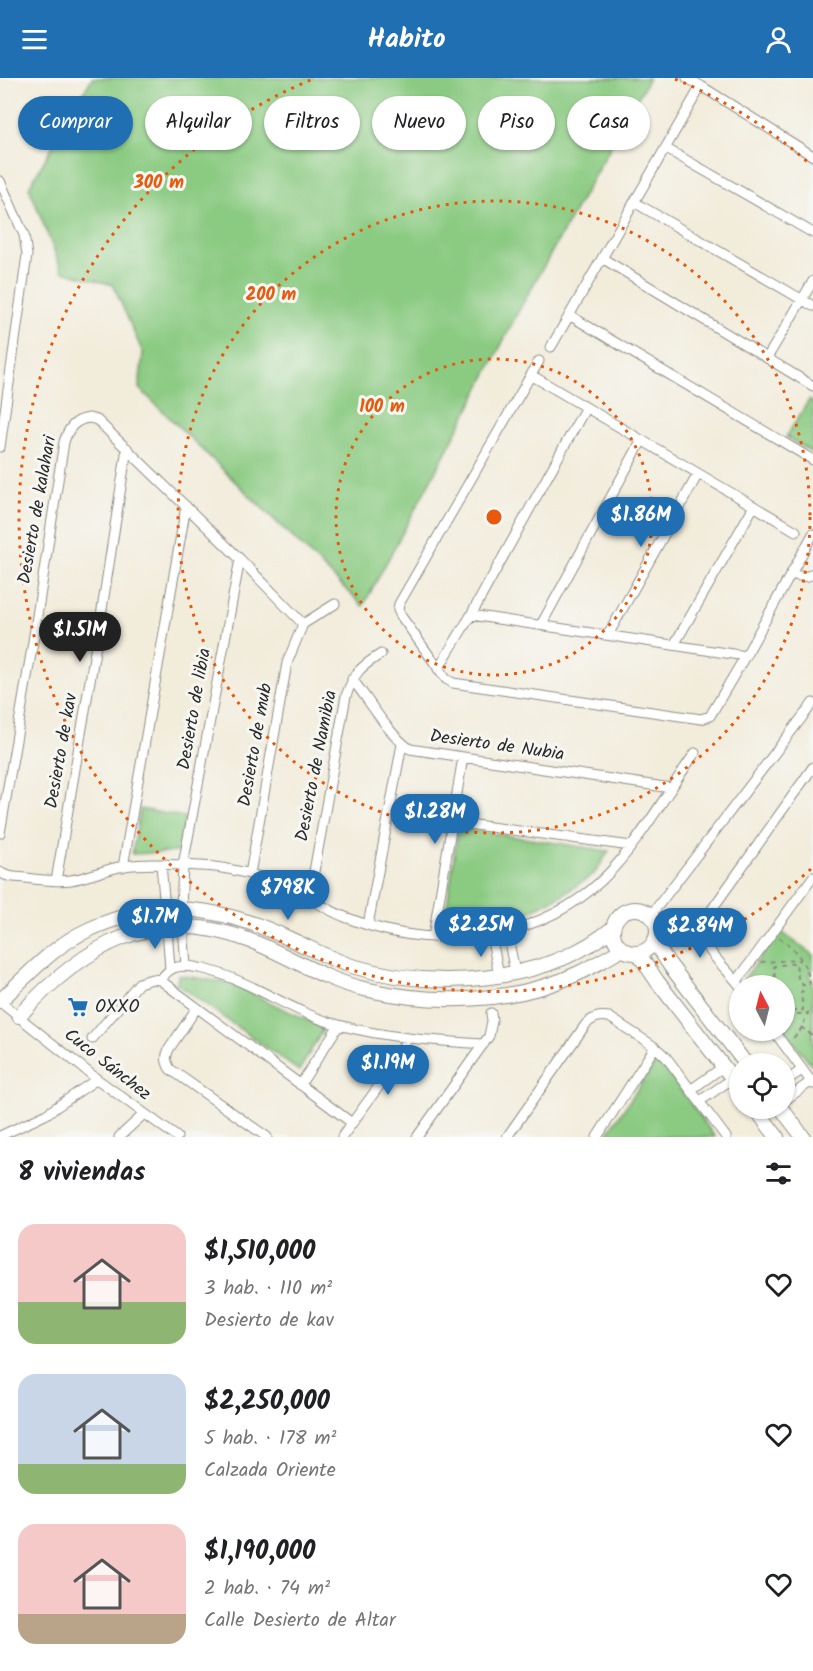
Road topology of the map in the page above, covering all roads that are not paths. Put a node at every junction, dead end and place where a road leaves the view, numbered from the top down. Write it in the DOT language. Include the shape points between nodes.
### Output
graph roads {
  1 [pos="687,78"];
  2 [pos="700,86"];
  3 [pos="665,148"];
  4 [pos="813,156"];
  5 [pos="0,181"];
  6 [pos="634,202"];
  7 [pos="813,234"];
  8 [pos="602,258"];
  9 [pos="813,281"];
  10 [pos="802,300"];
  11 [pos="813,306"];
  12 [pos="569,315"];
  13 [pos="551,347"];
  14 [pos="767,358"];
  15 [pos="539,361"];
  16 [pos="531,375"];
  17 [pos="813,386"];
  18 [pos="586,407"];
  19 [pos="642,440"];
  20 [pos="0,447"];
  21 [pos="127,448"];
  22 [pos="813,460"];
  23 [pos="698,474"];
  24 [pos="186,506"];
  25 [pos="753,506"];
  26 [pos="796,531"];
  27 [pos="813,534"];
  28 [pos="240,559"];
  29 [pos="813,573"];
  30 [pos="791,574"];
  31 [pos="335,604"];
  32 [pos="471,615"];
  33 [pos="303,624"];
  34 [pos="541,625"];
  35 [pos="608,635"];
  36 [pos="674,645"];
  37 [pos="381,654"];
  38 [pos="746,656"];
  39 [pos="438,669"];
  40 [pos="352,679"];
  41 [pos="813,704"];
  42 [pos="402,744"];
  43 [pos="695,753"];
  44 [pos="463,757"];
  45 [pos="813,767"];
  46 [pos="671,788"];
  47 [pos="453,822"];
  48 [pos="0,833"];
  49 [pos="631,846"];
  50 [pos="161,864"];
  51 [pos="183,865"];
  52 [pos="123,867"];
  53 [pos="2,873"];
  54 [pos="250,874"];
  55 [pos="813,877"];
  56 [pos="56,881"];
  57 [pos="309,898"];
  58 [pos="181,908"];
  59 [pos="165,909"];
  60 [pos="651,915"];
  61 [pos="368,925"];
  62 [pos="183,926"];
  63 [pos="167,928"];
  64 [pos="613,928"];
  65 [pos="507,932"];
  66 [pos="491,935"];
  67 [pos="433,937"];
  68 [pos="654,941"];
  69 [pos="623,950"];
  70 [pos="638,953"];
  71 [pos="186,966"];
  72 [pos="170,969"];
  73 [pos="515,972"];
  74 [pos="499,975"];
  75 [pos="731,975"];
  76 [pos="744,975"];
  77 [pos="159,980"];
  78 [pos="457,980"];
  79 [pos="458,999"];
  80 [pos="0,1002"];
  81 [pos="196,1009"];
  82 [pos="491,1013"];
  83 [pos="19,1016"];
  84 [pos="339,1025"];
  85 [pos="408,1038"];
  86 [pos="92,1039"];
  87 [pos="781,1041"];
  88 [pos="484,1044"];
  89 [pos="656,1047"];
  90 [pos="738,1053"];
  91 [pos="729,1065"];
  92 [pos="723,1067"];
  93 [pos="802,1070"];
  94 [pos="729,1073"];
  95 [pos="795,1075"];
  96 [pos="97,1079"];
  97 [pos="812,1082"];
  98 [pos="300,1085"];
  99 [pos="729,1085"];
  100 [pos="692,1089"];
  101 [pos="795,1094"];
  102 [pos="700,1101"];
  103 [pos="144,1114"];
  104 [pos="763,1119"];
  105 [pos="789,1119"];
  106 [pos="352,1123"];
  107 [pos="0,1136"];
  108 [pos="119,1137"];
  109 [pos="177,1137"];
  110 [pos="267,1137"];
  111 [pos="342,1137"];
  112 [pos="417,1137"];
  113 [pos="507,1137"];
  114 [pos="597,1137"];
  115 [pos="726,1137"];
  116 [pos="777,1137"];
  117 [pos="803,1137"];
  1 -- 2 [label="street"];
  2 -- 3 [label="street"];
  2 -- 4 [label="street"];
  3 -- 6 [label="street"];
  3 -- 7 [label="street"];
  5 -- 20 [label="street" via="27,244"];
  6 -- 8 [label="street"];
  6 -- 10 [label="street"];
  8 -- 12 [label="street"];
  8 -- 14 [label="street"];
  9 -- 10 [label="street"];
  10 -- 11 [label="street"];
  10 -- 14 [label="street"];
  12 -- 13 [label="street"];
  12 -- 22 [label="street"];
  14 -- 17 [label="street"];
  15 -- 16 [label="street"];
  16 -- 18 [label="street"];
  16 -- 39 [label="street" via="399,604 401,616"];
  18 -- 19 [label="street"];
  18 -- 32 [label="street"];
  19 -- 23 [label="street"];
  19 -- 34 [label="street"];
  21 -- 24 [label="street"];
  21 -- 48 [label="street, Desierto de kalahari" via="89,418 71,426 64,442"];
  21 -- 56 [label="street, Desierto de kav"];
  23 -- 25 [label="street"];
  23 -- 35 [label="street"];
  24 -- 28 [label="street"];
  24 -- 52 [label="street"];
  25 -- 26 [label="street"];
  25 -- 36 [label="street"];
  27 -- 30 [label="street"];
  28 -- 33 [label="street"];
  28 -- 51 [label="street, Desierto de libia"];
  29 -- 30 [label="street" via="802,577"];
  30 -- 38 [label="street"];
  31 -- 33 [label="street"];
  32 -- 34 [label="street"];
  32 -- 39 [label="street"];
  33 -- 54 [label="street, Desierto de mub" via="287,663"];
  34 -- 35 [label="street"];
  35 -- 36 [label="street"];
  36 -- 38 [label="street"];
  37 -- 40 [label="street, Desierto de Namibia" via="358,669"];
  38 -- 39 [label="street" via="710,716 701,719 453,682"];
  40 -- 42 [label="street, Desierto de Nubia"];
  40 -- 57 [label="street, Desierto de Namibia" via="340,724"];
  41 -- 60 [label="street"];
  42 -- 44 [label="street, Desierto de Nubia" via="421,752"];
  42 -- 61 [label="street"];
  43 -- 46 [label="street"];
  44 -- 46 [label="street, Desierto de Nubia"];
  44 -- 47 [label="street"];
  45 -- 75 [label="street" via="703,922 705,944"];
  46 -- 49 [label="street"];
  47 -- 49 [label="street"];
  47 -- 67 [label="street"];
  49 -- 65 [label="street" via="582,897 544,919"];
  50 -- 51 [label="street"];
  50 -- 52 [label="street"];
  50 -- 59 [label="street"];
  51 -- 54 [label="street"];
  51 -- 58 [label="street, Desierto de libia"];
  52 -- 56 [label="street"];
  53 -- 56 [label="street"];
  54 -- 57 [label="street"];
  55 -- 76 [label="street"];
  57 -- 61 [label="street"];
  58 -- 59 [label="street"];
  58 -- 62 [label="street"];
  58 -- 78 [label="street" via="228,915 322,955 384,975"];
  59 -- 63 [label="street"];
  59 -- 80 [label="street" via="108,922 72,939"];
  60 -- 64 [label="street" via="631,909 619,915"];
  60 -- 68 [label="street" via="657,928"];
  61 -- 67 [label="street"];
  62 -- 63 [label="street"];
  62 -- 71 [label="street"];
  62 -- 79 [label="street" via="252,941 316,972 363,989 429,999"];
  63 -- 72 [label="street"];
  63 -- 83 [label="street" via="116,940 91,952 44,989"];
  64 -- 69 [label="street" via="615,940"];
  64 -- 73 [label="street" via="594,944 574,953"];
  65 -- 66 [label="street"];
  65 -- 73 [label="street"];
  66 -- 67 [label="street"];
  66 -- 74 [label="street"];
  68 -- 70 [label="street"];
  68 -- 90 [label="street"];
  69 -- 70 [label="street"];
  69 -- 79 [label="street" via="545,986"];
  70 -- 92 [label="street"];
  71 -- 72 [label="street"];
  71 -- 84 [label="street" via="259,988"];
  72 -- 77 [label="street"];
  73 -- 74 [label="street"];
  74 -- 78 [label="street"];
  77 -- 81 [label="street"];
  77 -- 86 [label="street" via="139,983"];
  78 -- 79 [label="street"];
  80 -- 83 [label="street, Cuco Sánchez"];
  81 -- 98 [label="street"];
  81 -- 110 [label="street" via="169,1049 166,1059 170,1069"];
  82 -- 88 [label="street" via="491,1030"];
  83 -- 96 [label="street, Cuco Sánchez"];
  84 -- 85 [label="street"];
  84 -- 98 [label="street"];
  85 -- 88 [label="street"];
  85 -- 106 [label="street"];
  87 -- 93 [label="street"];
  88 -- 112 [label="street"];
  89 -- 100 [label="street"];
  89 -- 113 [label="street" via="609,1017 591,1020"];
  89 -- 114 [label="street"];
  91 -- 92 [label="street"];
  92 -- 94 [label="street"];
  92 -- 100 [label="street"];
  93 -- 95 [label="street"];
  93 -- 97 [label="street"];
  96 -- 103 [label="street, Cuco Sánchez"];
  96 -- 107 [label="street" via="45,1115"];
  97 -- 101 [label="street"];
  98 -- 106 [label="street"];
  99 -- 102 [label="street"];
  100 -- 102 [label="street"];
  102 -- 115 [label="street"];
  103 -- 108 [label="street"];
  103 -- 109 [label="street, Cuco Sánchez"];
  104 -- 116 [label="street"];
  105 -- 117 [label="street"];
  106 -- 111 [label="street"];
}
